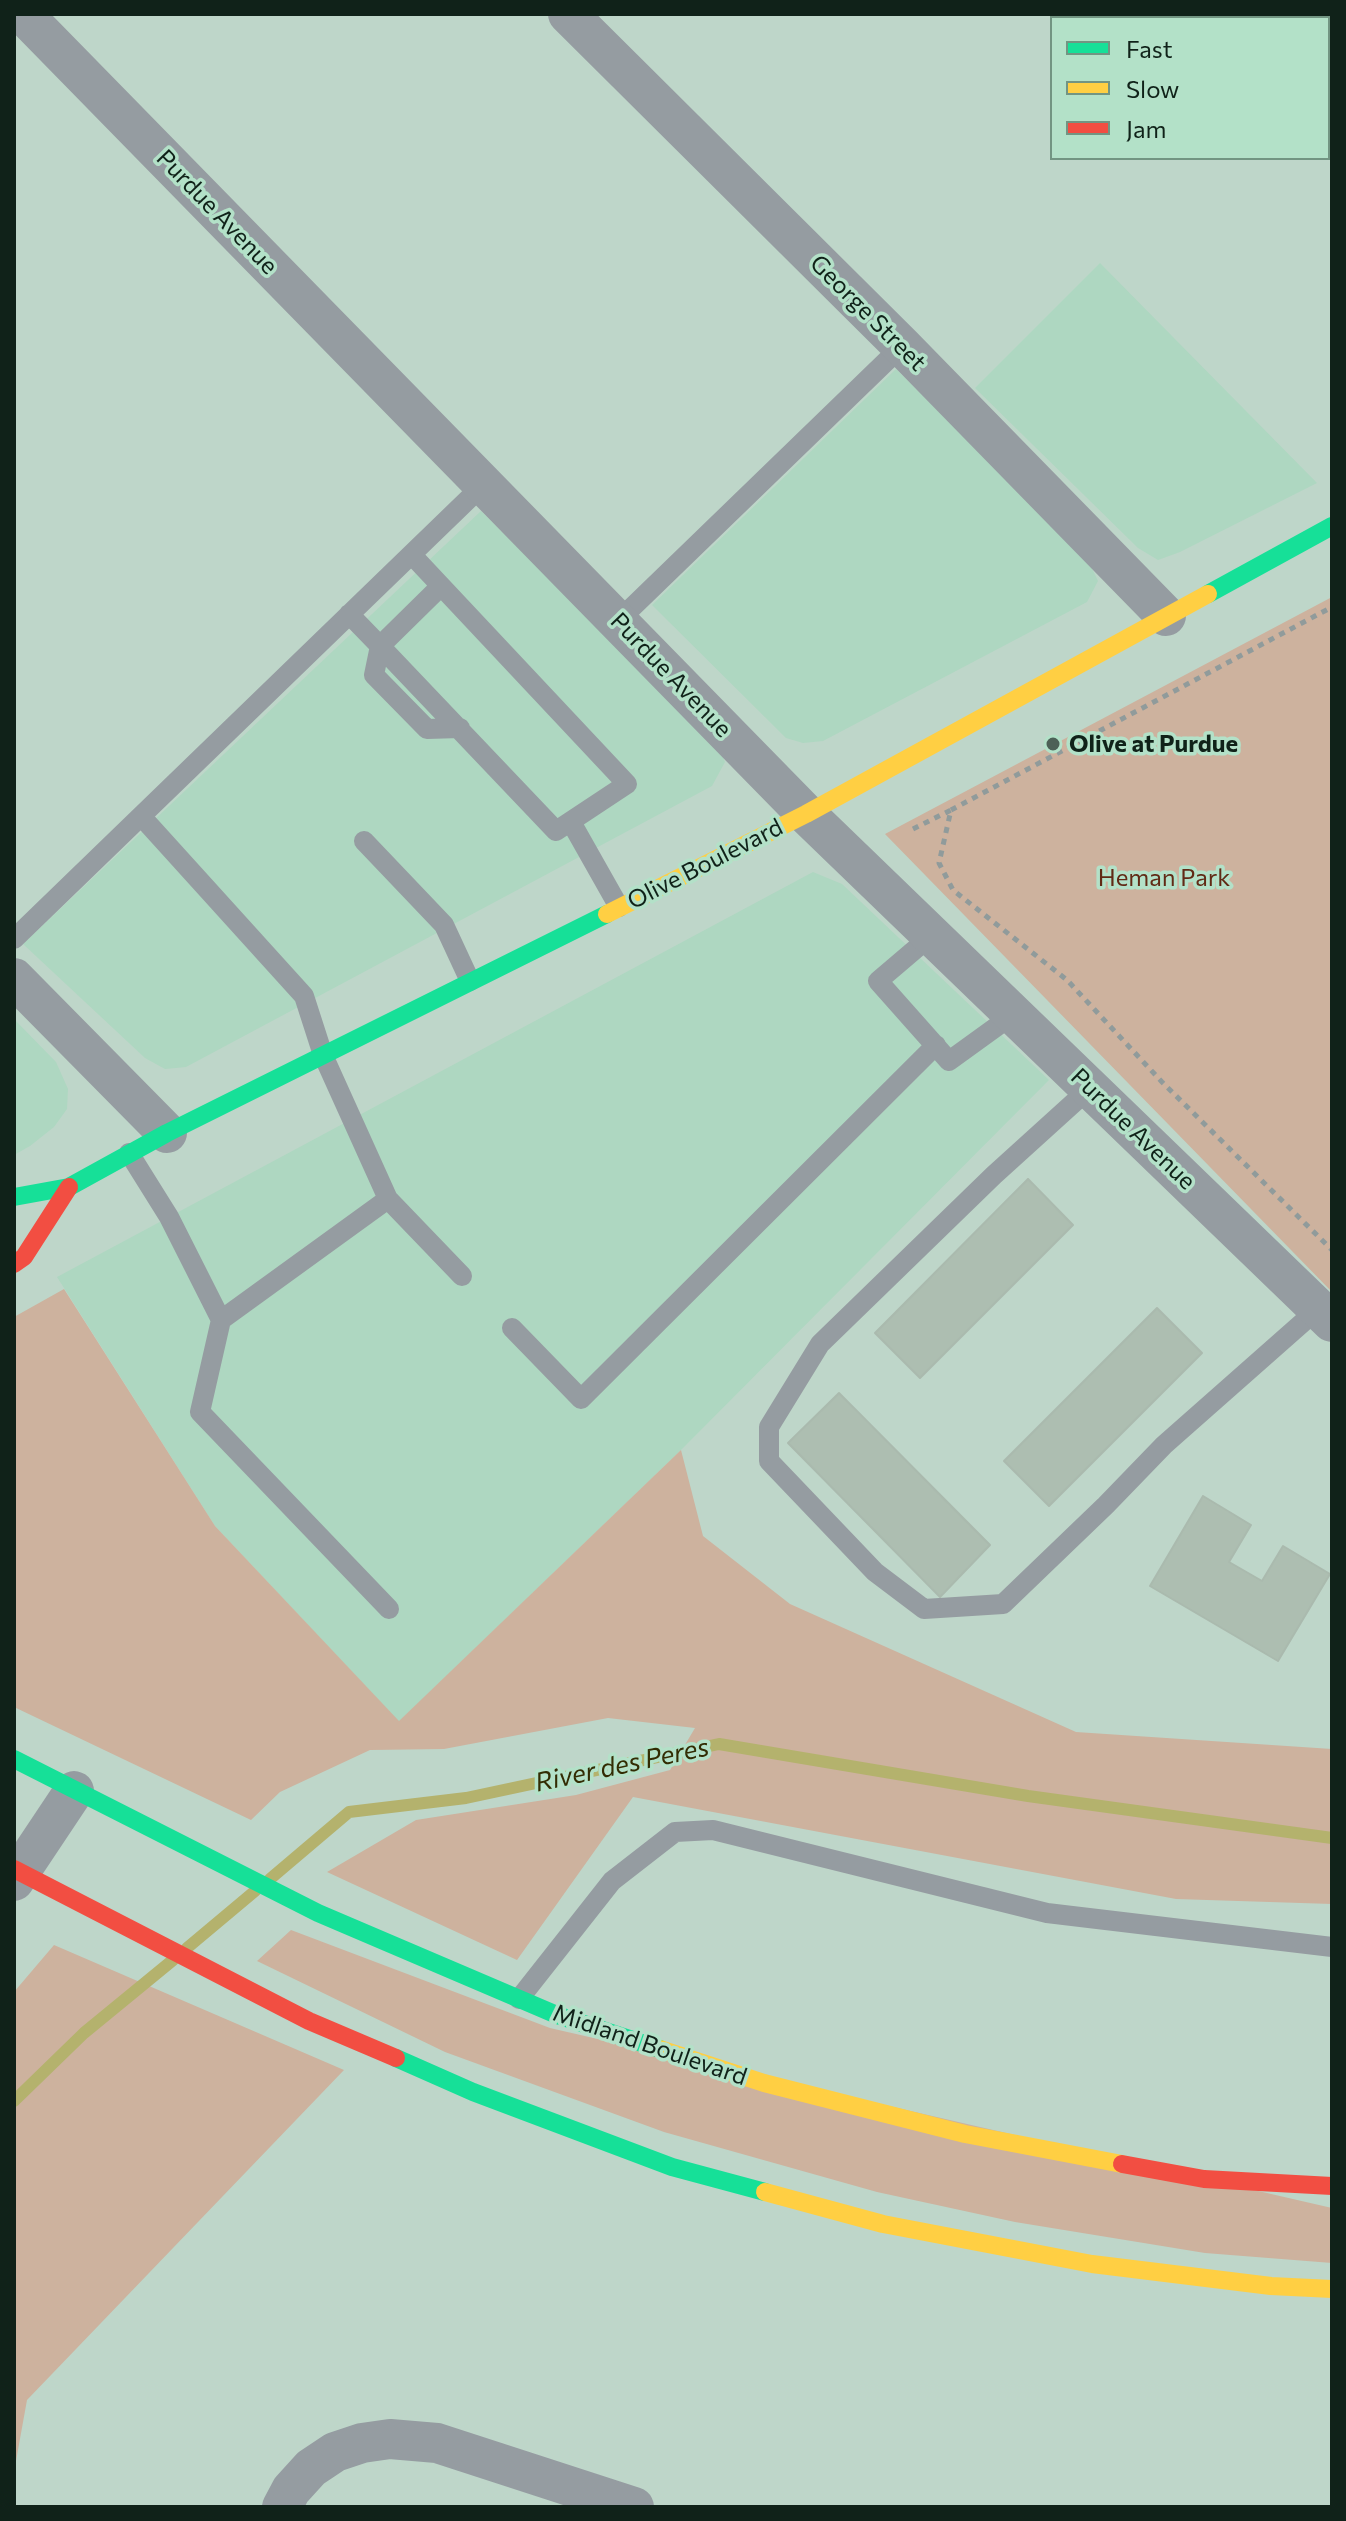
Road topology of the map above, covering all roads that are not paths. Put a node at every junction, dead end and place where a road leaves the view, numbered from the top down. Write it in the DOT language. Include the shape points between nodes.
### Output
graph roads {
  1 [pos="23,14"];
  2 [pos="568,14"];
  3 [pos="902,346"];
  4 [pos="484,484"];
  5 [pos="1332,526"];
  6 [pos="412,555"];
  7 [pos="440,587"];
  8 [pos="349,614"];
  9 [pos="1166,616"];
  10 [pos="618,621"];
  11 [pos="380,646"];
  12 [pos="806,814"];
  13 [pos="141,816"];
  14 [pos="571,822"];
  15 [pos="364,841"];
  16 [pos="619,907"];
  17 [pos="932,935"];
  18 [pos="14,939"];
  19 [pos="14,978"];
  20 [pos="470,981"];
  21 [pos="1014,1014"];
  22 [pos="936,1045"];
  23 [pos="323,1055"];
  24 [pos="1090,1088"];
  25 [pos="167,1133"];
  26 [pos="129,1153"];
  27 [pos="69,1187"];
  28 [pos="14,1197"];
  29 [pos="388,1199"];
  30 [pos="14,1264"];
  31 [pos="462,1276"];
  32 [pos="1325,1315"];
  33 [pos="221,1320"];
  34 [pos="512,1328"];
  35 [pos="389,1609"];
  36 [pos="14,1759"];
  37 [pos="74,1791"];
  38 [pos="16,1874"];
  39 [pos="1332,1947"];
  40 [pos="519,1999"];
  41 [pos="1332,2186"];
  42 [pos="1332,2289"];
  43 [pos="286,2498"];
  44 [pos="634,2507"];
  1 -- 4 [label="street, Purdue Avenue"];
  2 -- 3 [label="street, George Street"];
  3 -- 9 [label="street, George Street"];
  3 -- 10 [label="lane"];
  4 -- 6 [label="lane"];
  4 -- 10 [label="street, Purdue Avenue"];
  5 -- 9 [label="main road, Olive Boulevard"];
  6 -- 7 [label="lane"];
  6 -- 8 [label="lane"];
  7 -- 11 [label="lane"];
  7 -- 14 [label="lane" via="627,784"];
  8 -- 11 [label="lane"];
  8 -- 13 [label="lane"];
  9 -- 12 [label="main road, Olive Boulevard"];
  10 -- 12 [label="street, Purdue Avenue"];
  11 -- 14 [label="lane" via="556,831"];
  12 -- 16 [label="main road, Olive Boulevard"];
  12 -- 17 [label="street, Purdue Avenue"];
  13 -- 18 [label="lane"];
  13 -- 23 [label="lane" via="304,996"];
  14 -- 16 [label="lane"];
  15 -- 20 [label="lane" via="444,925"];
  16 -- 20 [label="main road, Olive Boulevard"];
  17 -- 21 [label="street, Purdue Avenue"];
  17 -- 22 [label="lane" via="878,981"];
  19 -- 25 [label="street"];
  20 -- 23 [label="main road, Olive Boulevard"];
  21 -- 22 [label="lane" via="949,1061"];
  21 -- 24 [label="street, Purdue Avenue"];
  22 -- 34 [label="lane" via="581,1399"];
  23 -- 25 [label="main road, Olive Boulevard"];
  23 -- 29 [label="lane"];
  24 -- 32 [label="street, Purdue Avenue"];
  24 -- 32 [label="lane" via="820,1344 769,1427 769,1461 875,1572 924,1609 1003,1604 1164,1445"];
  25 -- 26 [label="main road, Olive Boulevard"];
  26 -- 27 [label="main road, Olive Boulevard"];
  26 -- 33 [label="lane" via="169,1217"];
  27 -- 28 [label="main road, Olive Boulevard"];
  27 -- 30 [label="main road, Olive Boulevard" via="24,1257"];
  29 -- 31 [label="lane"];
  29 -- 33 [label="lane"];
  33 -- 35 [label="lane" via="200,1412"];
  36 -- 37 [label="main road, Midland Boulevard"];
  37 -- 38 [label="street"];
  37 -- 40 [label="main road, Midland Boulevard" via="318,1913"];
  38 -- 42 [label="main road" via="309,2021 473,2092 672,2167 883,2224 1092,2264"];
  39 -- 40 [label="lane" via="1047,1913 713,1830 675,1832 612,1881"];
  40 -- 41 [label="main road, Midland Boulevard" via="764,2083 965,2134 1204,2179"];
  43 -- 44 [label="street" via="311,2468 335,2452 390,2439 437,2443"];
}
